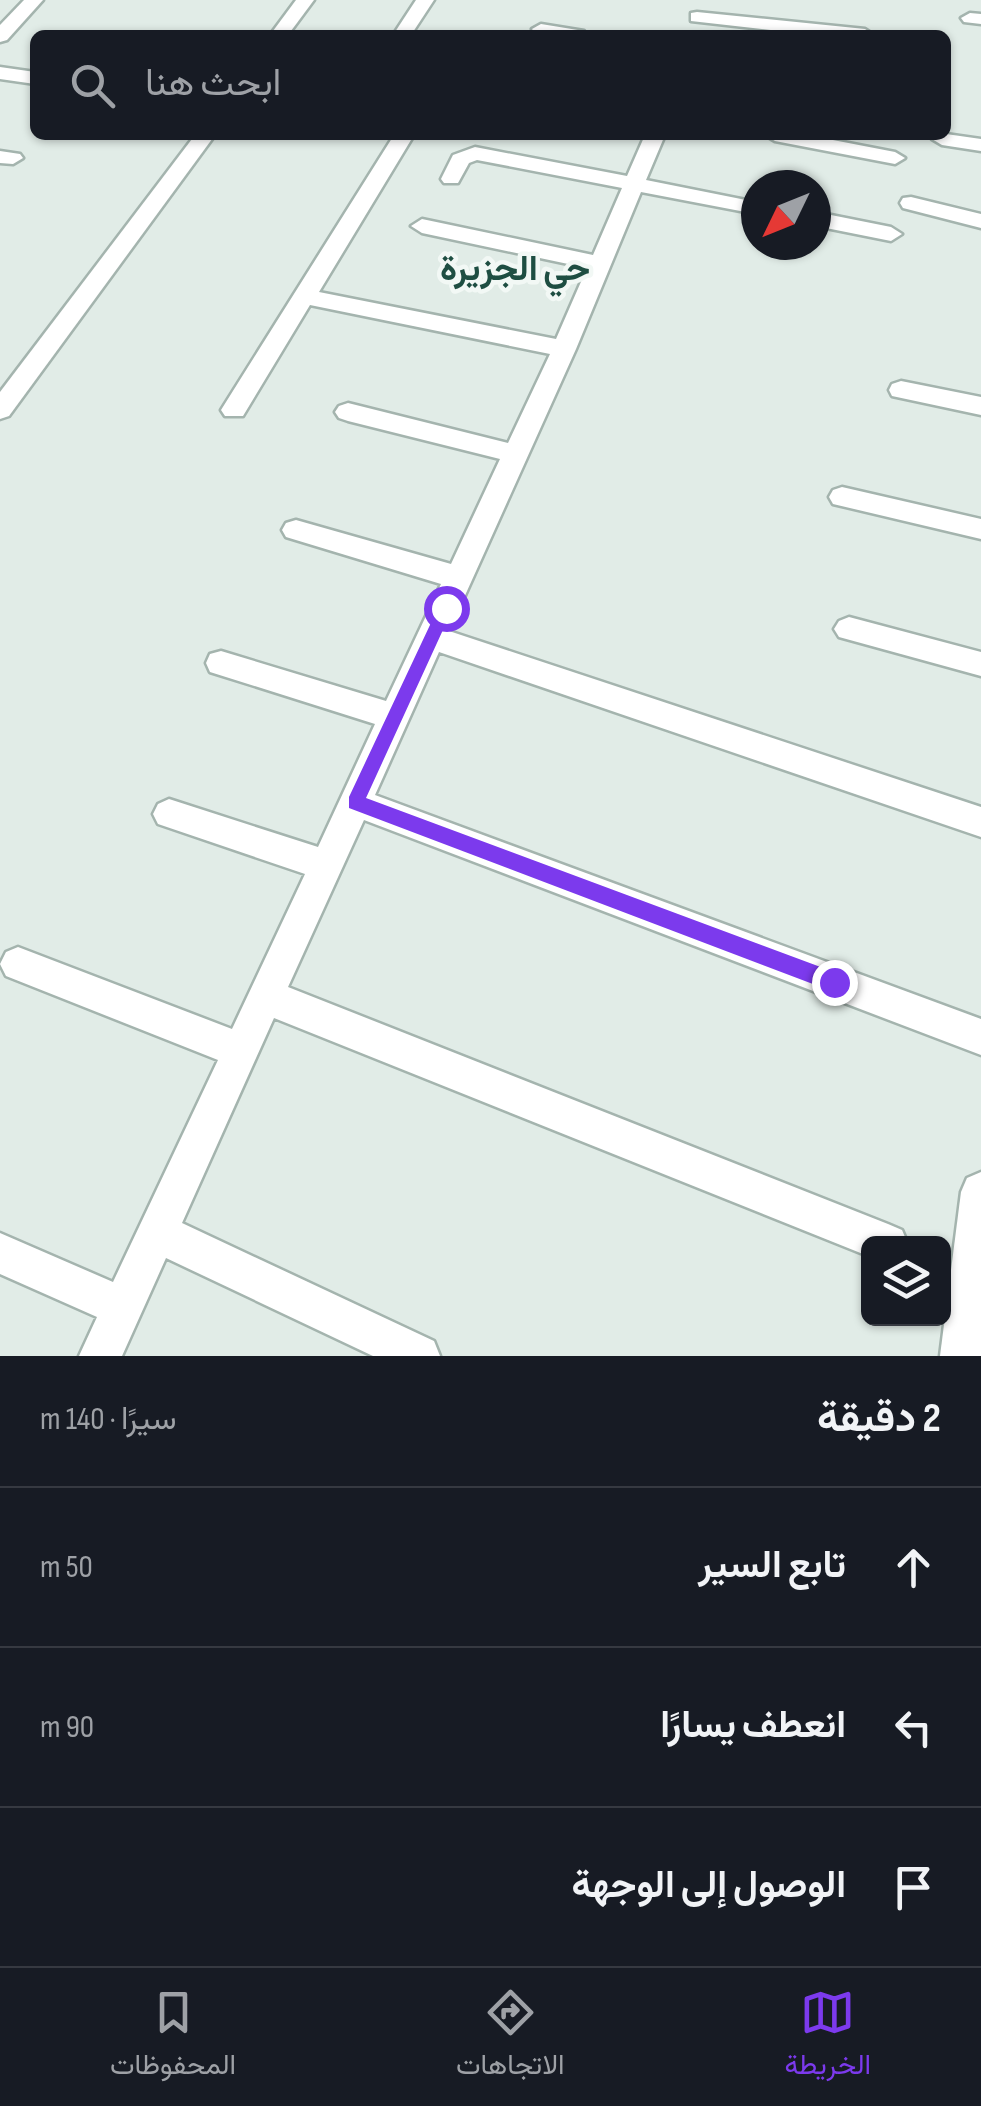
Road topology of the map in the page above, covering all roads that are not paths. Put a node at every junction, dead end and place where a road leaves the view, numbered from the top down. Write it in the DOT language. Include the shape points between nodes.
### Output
graph roads {
  1 [pos="34,0"];
  2 [pos="305,0"];
  3 [pos="425,0"];
  4 [pos="696,17"];
  5 [pos="541,29"];
  6 [pos="283,30"];
  7 [pos="405,30"];
  8 [pos="547,30"];
  9 [pos="819,30"];
  10 [pos="0,36"];
  11 [pos="0,73"];
  12 [pos="30,77"];
  13 [pos="201,140"];
  14 [pos="401,140"];
  15 [pos="653,140"];
  16 [pos="801,140"];
  17 [pos="948,140"];
  18 [pos="981,145"];
  19 [pos="895,158"];
  20 [pos="451,179"];
  21 [pos="634,185"];
  22 [pos="911,203"];
  23 [pos="741,205"];
  24 [pos="981,221"];
  25 [pos="831,223"];
  26 [pos="422,226"];
  27 [pos="891,234"];
  28 [pos="600,264"];
  29 [pos="301,296"];
  30 [pos="564,349"];
  31 [pos="902,390"];
  32 [pos="981,406"];
  33 [pos="0,410"];
  34 [pos="234,410"];
  35 [pos="348,412"];
  36 [pos="516,454"];
  37 [pos="842,497"];
  38 [pos="981,529"];
  39 [pos="296,530"];
  40 [pos="459,578"];
  41 [pos="849,630"];
  42 [pos="432,638"];
  43 [pos="221,662"];
  44 [pos="981,664"];
  45 [pos="395,717"];
  46 [pos="356,802"];
  47 [pos="170,814"];
  48 [pos="981,822"];
  49 [pos="326,865"];
  50 [pos="18,964"];
  51 [pos="266,996"];
  52 [pos="981,1038"];
  53 [pos="240,1050"];
  54 [pos="981,1192"];
  55 [pos="156,1232"];
  56 [pos="868,1236"];
  57 [pos="0,1253"];
  58 [pos="957,1271"];
  59 [pos="122,1307"];
  60 [pos="100,1356"];
  61 [pos="419,1356"];
  62 [pos="961,1356"];
  1 -- 10 [label="street"];
  2 -- 6 [label="street"];
  3 -- 7 [label="street"];
  4 -- 9 [label="street"];
  5 -- 8 [label="street"];
  11 -- 12 [label="street"];
  13 -- 33 [label="street"];
  14 -- 29 [label="street"];
  15 -- 21 [label="street"];
  16 -- 19 [label="street"];
  17 -- 18 [label="street"];
  20 -- 21 [label="street" via="460,159 475,154"];
  21 -- 23 [label="street"];
  21 -- 28 [label="street"];
  22 -- 24 [label="street"];
  25 -- 27 [label="street"];
  26 -- 28 [label="street"];
  28 -- 30 [label="street"];
  29 -- 30 [label="street"];
  29 -- 34 [label="street"];
  30 -- 36 [label="street"];
  31 -- 32 [label="street"];
  35 -- 36 [label="street"];
  36 -- 40 [label="street"];
  37 -- 38 [label="street"];
  39 -- 40 [label="street"];
  40 -- 42 [label="street"];
  41 -- 44 [label="street"];
  42 -- 45 [label="street"];
  42 -- 48 [label="street"];
  43 -- 45 [label="street"];
  45 -- 46 [label="street"];
  46 -- 49 [label="street"];
  46 -- 52 [label="street"];
  47 -- 49 [label="street"];
  49 -- 51 [label="street"];
  50 -- 53 [label="street"];
  51 -- 53 [label="street"];
  51 -- 56 [label="street"];
  53 -- 55 [label="street"];
  54 -- 58 [label="street"];
  55 -- 59 [label="street"];
  55 -- 61 [label="street"];
  57 -- 59 [label="street"];
  58 -- 62 [label="street"];
  59 -- 60 [label="street"];
}
